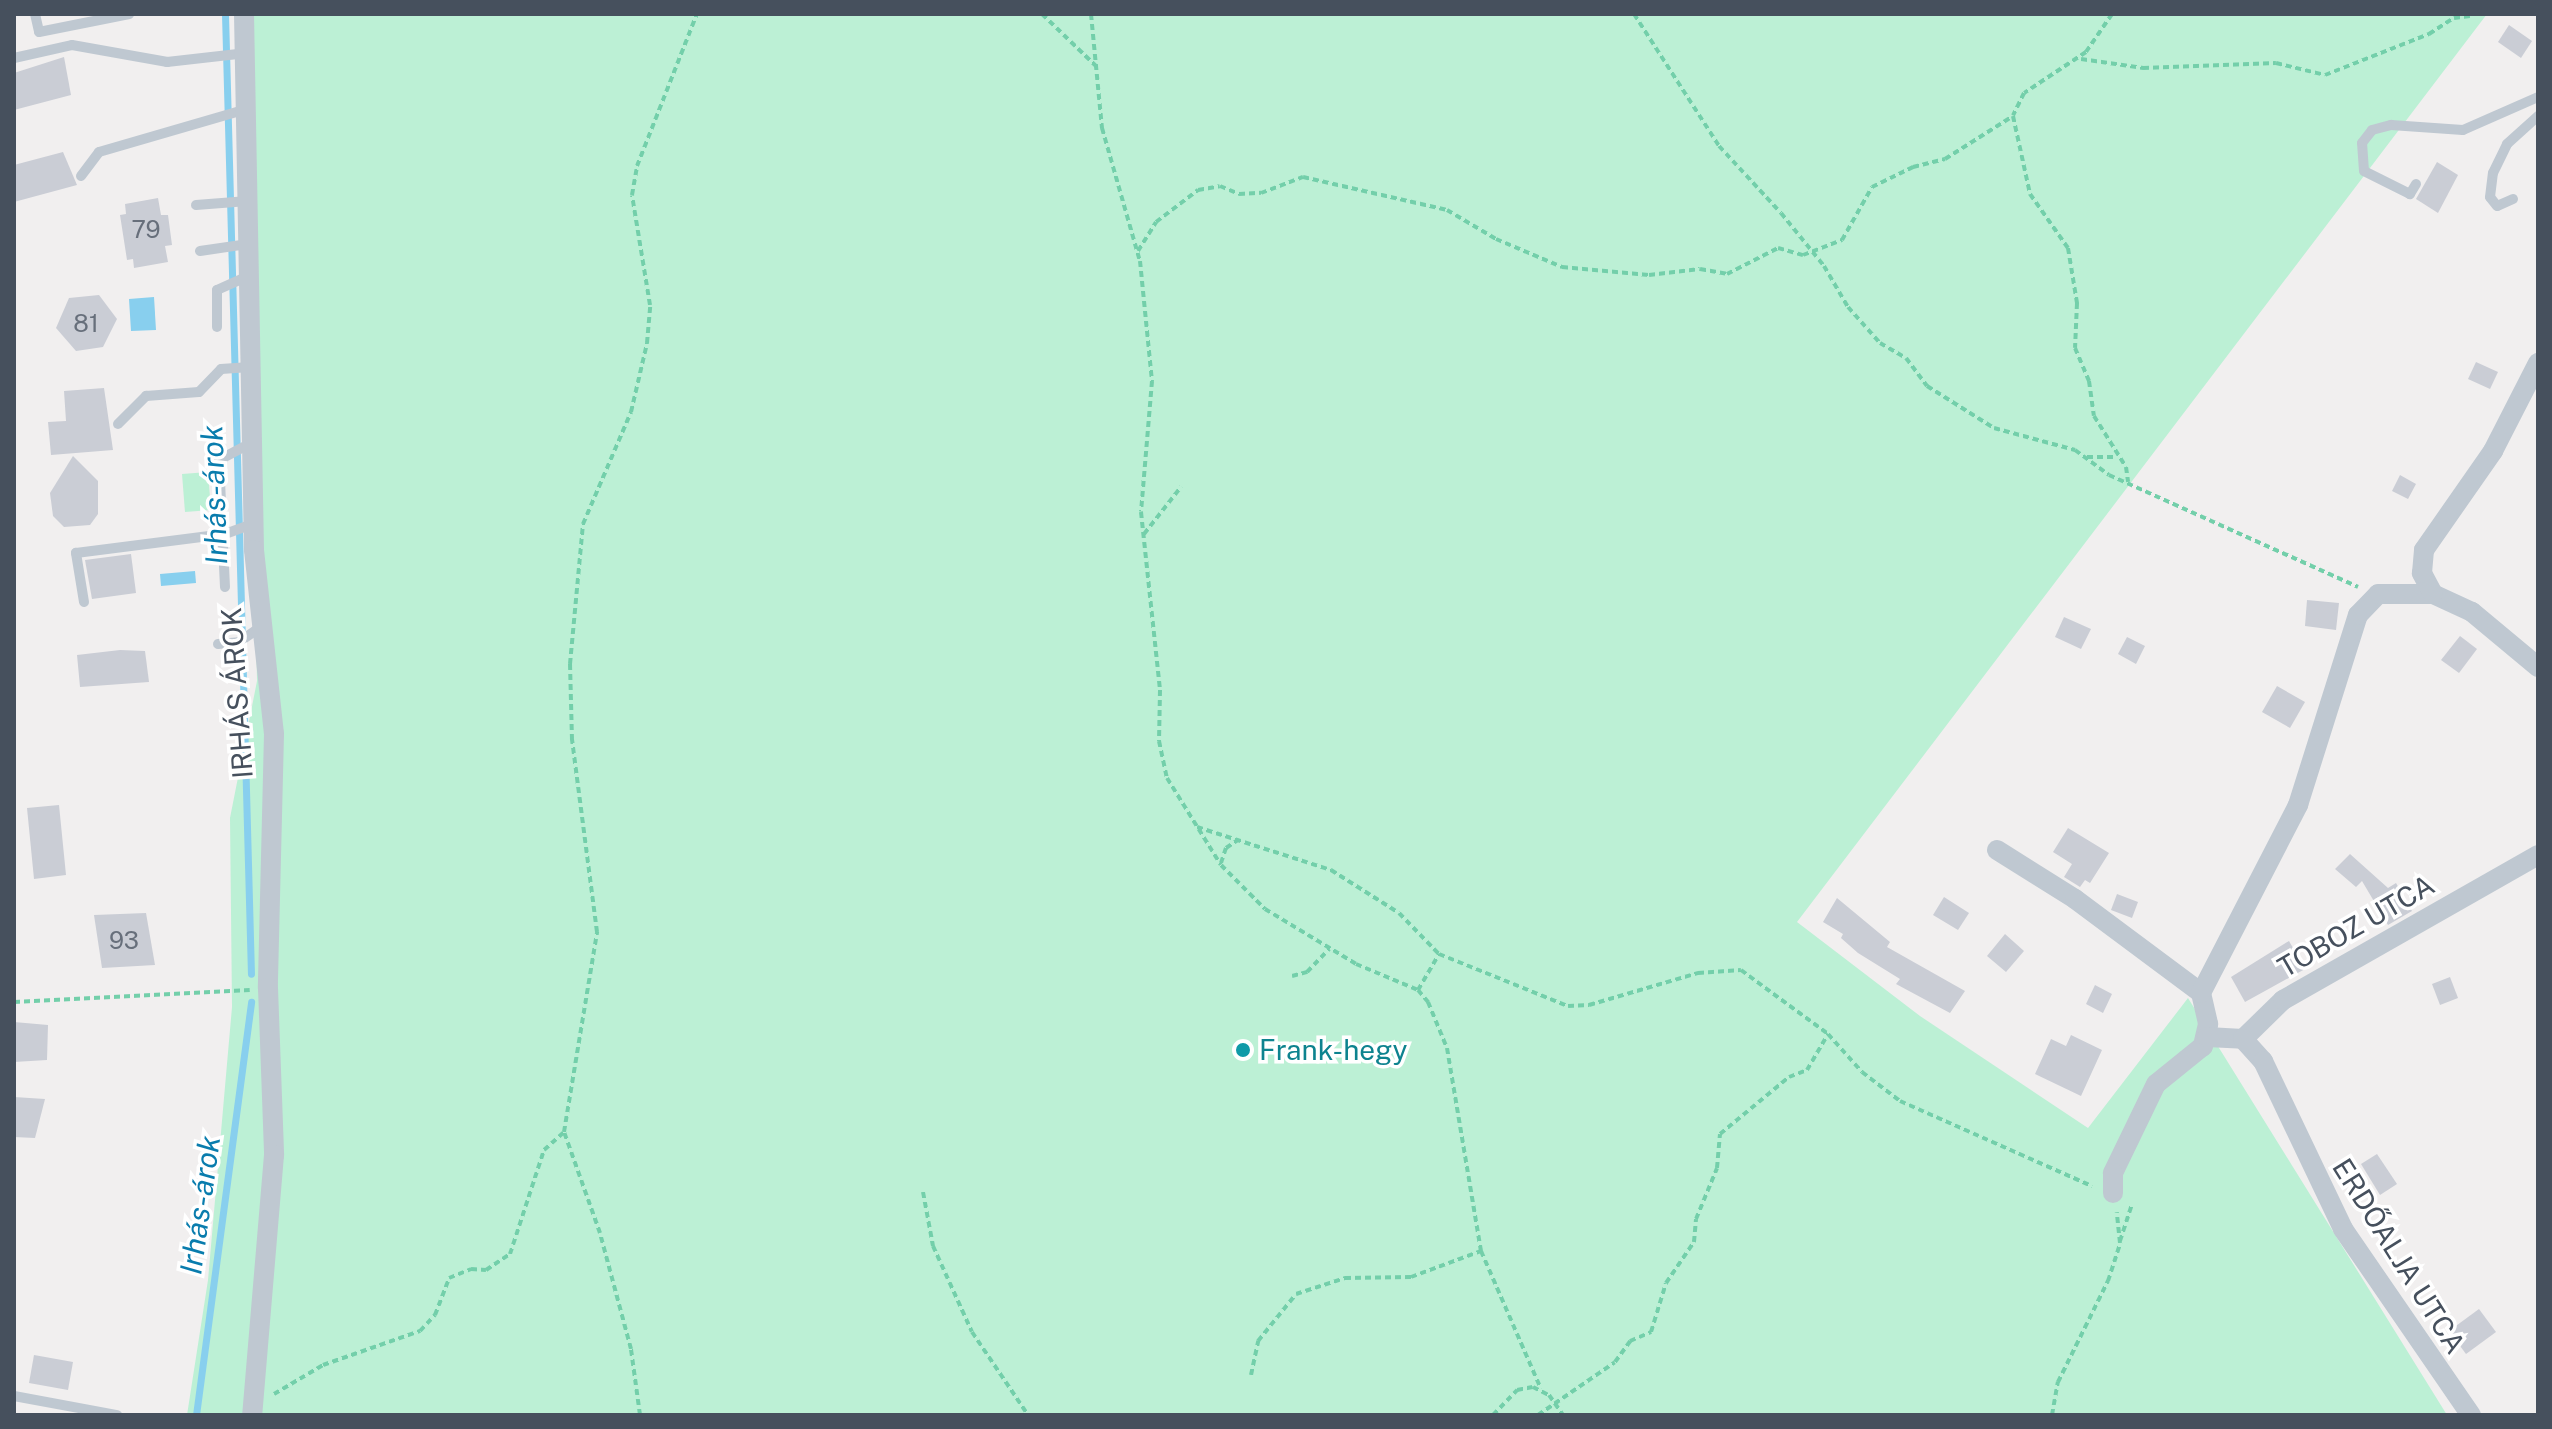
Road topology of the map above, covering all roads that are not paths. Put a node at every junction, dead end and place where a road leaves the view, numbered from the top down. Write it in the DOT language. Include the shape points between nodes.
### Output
graph roads {
  1 [pos="35,14"];
  2 [pos="129,14"];
  3 [pos="244,14"];
  4 [pos="246,53"];
  5 [pos="14,58"];
  6 [pos="2538,97"];
  7 [pos="247,109"];
  8 [pos="2538,116"];
  9 [pos="81,176"];
  10 [pos="2416,184"];
  11 [pos="2513,199"];
  12 [pos="248,201"];
  13 [pos="196,205"];
  14 [pos="248,244"];
  15 [pos="200,251"];
  16 [pos="248,276"];
  17 [pos="217,327"];
  18 [pos="2538,363"];
  19 [pos="250,367"];
  20 [pos="118,424"];
  21 [pos="251,443"];
  22 [pos="253,524"];
  23 [pos="225,534"];
  24 [pos="225,587"];
  25 [pos="2433,594"];
  26 [pos="84,602"];
  27 [pos="262,626"];
  28 [pos="218,644"];
  29 [pos="2538,667"];
  30 [pos="1997,850"];
  31 [pos="2538,855"];
  32 [pos="2201,993"];
  33 [pos="2207,1037"];
  34 [pos="2243,1039"];
  35 [pos="2113,1193"];
  36 [pos="14,1396"];
  37 [pos="252,1411"];
  38 [pos="117,1415"];
  39 [pos="2471,1415"];
  1 -- 2 [label="lane" via="39,32"];
  3 -- 4 [label="street, IRHÁS ÁROK"];
  4 -- 5 [label="lane" via="167,62 72,45"];
  4 -- 7 [label="street, IRHÁS ÁROK"];
  6 -- 10 [label="lane" via="2463,130 2391,125 2372,130 2362,143 2364,171 2410,194"];
  7 -- 9 [label="lane" via="99,152"];
  7 -- 12 [label="street, IRHÁS ÁROK"];
  8 -- 11 [label="lane" via="2507,144 2493,173 2490,197 2497,206"];
  12 -- 13 [label="lane"];
  12 -- 14 [label="street, IRHÁS ÁROK"];
  14 -- 15 [label="lane"];
  14 -- 16 [label="street, IRHÁS ÁROK"];
  16 -- 17 [label="lane" via="217,290"];
  16 -- 19 [label="street, IRHÁS ÁROK"];
  18 -- 25 [label="street" via="2493,451 2424,550 2422,573"];
  19 -- 20 [label="lane" via="221,369 199,392 146,396"];
  19 -- 21 [label="street, IRHÁS ÁROK"];
  21 -- 22 [label="street, IRHÁS ÁROK"];
  21 -- 23 [label="lane" via="219,460"];
  22 -- 23 [label="lane"];
  22 -- 27 [label="street, IRHÁS ÁROK"];
  23 -- 24 [label="lane"];
  23 -- 26 [label="lane" via="76,553"];
  25 -- 29 [label="street" via="2472,612"];
  25 -- 32 [label="street" via="2378,594 2358,615 2298,805"];
  27 -- 28 [label="lane" via="239,642"];
  27 -- 37 [label="street, IRHÁS ÁROK" via="274,734 268,988 274,1155"];
  30 -- 32 [label="street" via="2075,899"];
  31 -- 34 [label="street, TOBOZ UTCA" via="2283,1000"];
  32 -- 33 [label="street"];
  33 -- 34 [label="street"];
  33 -- 35 [label="street" via="2193,1058 2156,1084 2113,1173"];
  34 -- 39 [label="street, ERDŐALJA UTCA" via="2263,1061 2343,1229"];
  36 -- 38 [label="lane"];
}
